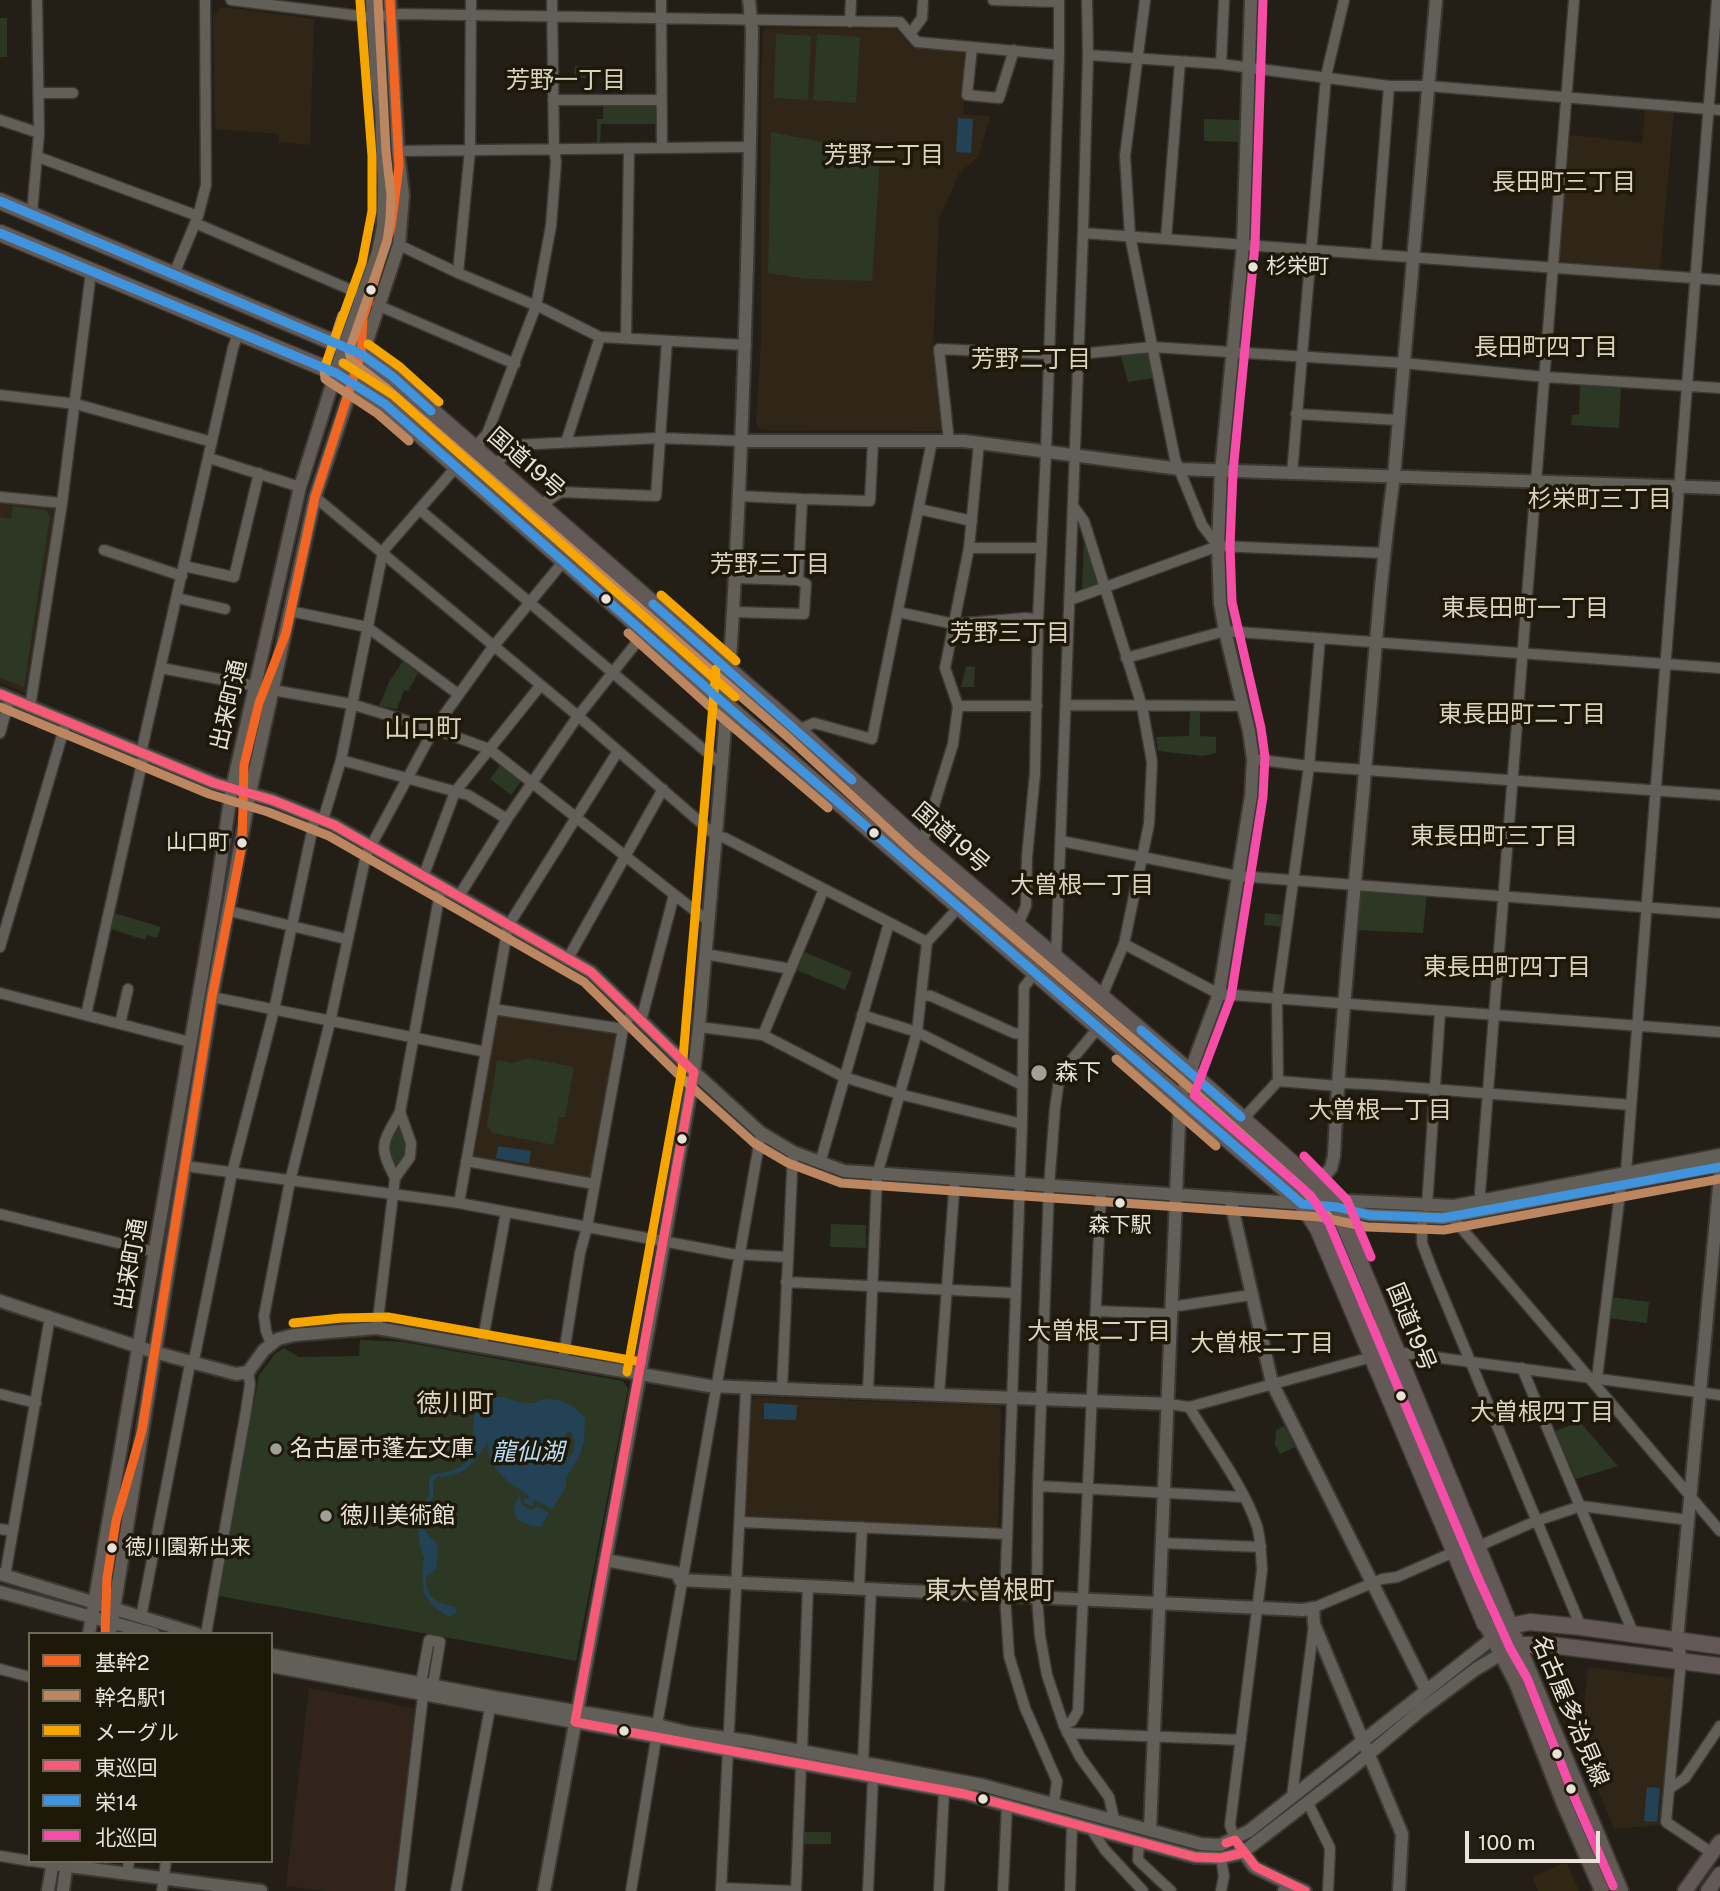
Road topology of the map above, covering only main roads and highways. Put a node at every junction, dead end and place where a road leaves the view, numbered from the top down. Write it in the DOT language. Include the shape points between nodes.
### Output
graph roads {
  1 [pos="372,0"];
  2 [pos="390,0"];
  3 [pos="0,201"];
  4 [pos="32,213"];
  5 [pos="0,233"];
  6 [pos="21,242"];
  7 [pos="344,346"];
  8 [pos="361,354"];
  9 [pos="337,373"];
  10 [pos="352,383"];
  11 [pos="1374,1328"];
  12 [pos="1411,1413"];
  13 [pos="1439,1452"];
  14 [pos="1465,1578"];
  15 [pos="1499,1600"];
  16 [pos="1530,1622"];
  17 [pos="112,1628"];
  18 [pos="1496,1631"];
  19 [pos="89,1632"];
  20 [pos="1518,1645"];
  21 [pos="1720,1646"];
  22 [pos="1720,1667"];
  23 [pos="1716,1847"];
  24 [pos="53,1863"];
  25 [pos="67,1864"];
  26 [pos="1720,1874"];
  27 [pos="1286,1888"];
  28 [pos="48,1891"];
  29 [pos="63,1891"];
  30 [pos="1305,1891"];
  31 [pos="1602,1891"];
  32 [pos="1621,1891"];
  33 [pos="1685,1891"];
  34 [pos="1708,1891"];
  1 -- 7 [label="main road, 出来町通" via="381,107 383,227"];
  2 -- 8 [label="main road, 出来町通" via="403,195 399,245"];
  3 -- 4 [label="highway, 国道19号"];
  4 -- 6 [label="highway"];
  4 -- 7 [label="highway, 国道19号"];
  5 -- 6 [label="highway, 国道19号"];
  6 -- 9 [label="highway, 国道19号"];
  7 -- 8 [label="highway, 国道19号"];
  7 -- 9 [label="main road, 出来町通"];
  8 -- 10 [label="main road, 出来町通"];
  8 -- 13 [label="highway, 国道19号" via="392,376 1316,1185 1337,1207"];
  9 -- 10 [label="highway, 国道19号"];
  9 -- 19 [label="main road, 出来町通" via="300,487 232,788"];
  10 -- 14 [label="highway, 国道19号" via="385,404 457,466 1302,1204 1318,1229"];
  10 -- 17 [label="main road, 出来町通" via="315,497 250,793 212,997"];
  11 -- 12 [label="highway"];
  12 -- 13 [label="highway"];
  12 -- 14 [label="highway" via="1462,1554"];
  13 -- 15 [label="highway, 国道19号"];
  14 -- 18 [label="highway, 国道19号"];
  15 -- 16 [label="highway"];
  15 -- 18 [label="highway, 国道19号"];
  16 -- 18 [label="highway"];
  16 -- 21 [label="highway"];
  18 -- 20 [label="highway" via="1505,1641"];
  18 -- 31 [label="main road, 名古屋多治見線" via="1499,1654 1516,1682"];
  20 -- 22 [label="highway" via="1551,1645"];
  20 -- 32 [label="main road, 名古屋多治見線"];
  23 -- 33 [label="main road"];
  24 -- 28 [label="main road"];
  25 -- 29 [label="main road"];
  26 -- 34 [label="main road"];
  27 -- 30 [label="main road"];
}
